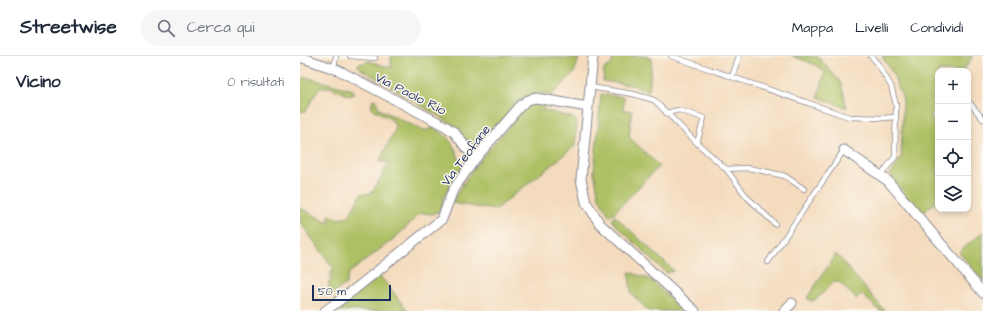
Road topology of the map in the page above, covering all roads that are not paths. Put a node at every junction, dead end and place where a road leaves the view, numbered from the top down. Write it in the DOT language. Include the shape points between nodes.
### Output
graph roads {
  1 [pos="336,56"];
  2 [pos="350,56"];
  3 [pos="592,56"];
  4 [pos="671,56"];
  5 [pos="740,56"];
  6 [pos="871,56"];
  7 [pos="300,57"];
  8 [pos="376,58"];
  9 [pos="334,68"];
  10 [pos="732,77"];
  11 [pos="590,87"];
  12 [pos="970,104"];
  13 [pos="588,108"];
  14 [pos="666,113"];
  15 [pos="896,117"];
  16 [pos="983,119"];
  17 [pos="697,143"];
  18 [pos="844,150"];
  19 [pos="475,159"];
  20 [pos="726,169"];
  21 [pos="880,176"];
  22 [pos="804,189"];
  23 [pos="775,224"];
  24 [pos="768,262"];
  25 [pos="983,293"];
  26 [pos="792,303"];
  27 [pos="325,311"];
  28 [pos="695,311"];
  29 [pos="784,311"];
  1 -- 9 [label="lane"];
  2 -- 8 [label="lane"];
  3 -- 11 [label="street"];
  4 -- 10 [label="lane"];
  5 -- 10 [label="lane"];
  6 -- 15 [label="lane" via="890,86 896,105"];
  7 -- 9 [label="street, Via Paolo Rio"];
  9 -- 19 [label="street, Via Paolo Rio" via="445,126 454,132"];
  10 -- 15 [label="lane" via="849,117"];
  11 -- 13 [label="street"];
  11 -- 14 [label="lane" via="654,100"];
  12 -- 16 [label="lane"];
  13 -- 19 [label="street, Via Teofane" via="536,98 528,100"];
  13 -- 28 [label="street" via="581,178 586,202 600,224"];
  14 -- 17 [label="lane"];
  14 -- 17 [label="lane" via="679,110 704,118"];
  15 -- 21 [label="lane" via="895,157"];
  17 -- 20 [label="lane"];
  18 -- 21 [label="street"];
  18 -- 24 [label="lane"];
  19 -- 27 [label="street, Via Teofane" via="453,190 442,219"];
  20 -- 22 [label="lane" via="750,168 785,176"];
  20 -- 23 [label="lane" via="747,197"];
  21 -- 25 [label="street" via="888,181"];
  26 -- 29 [label="street"];
}
